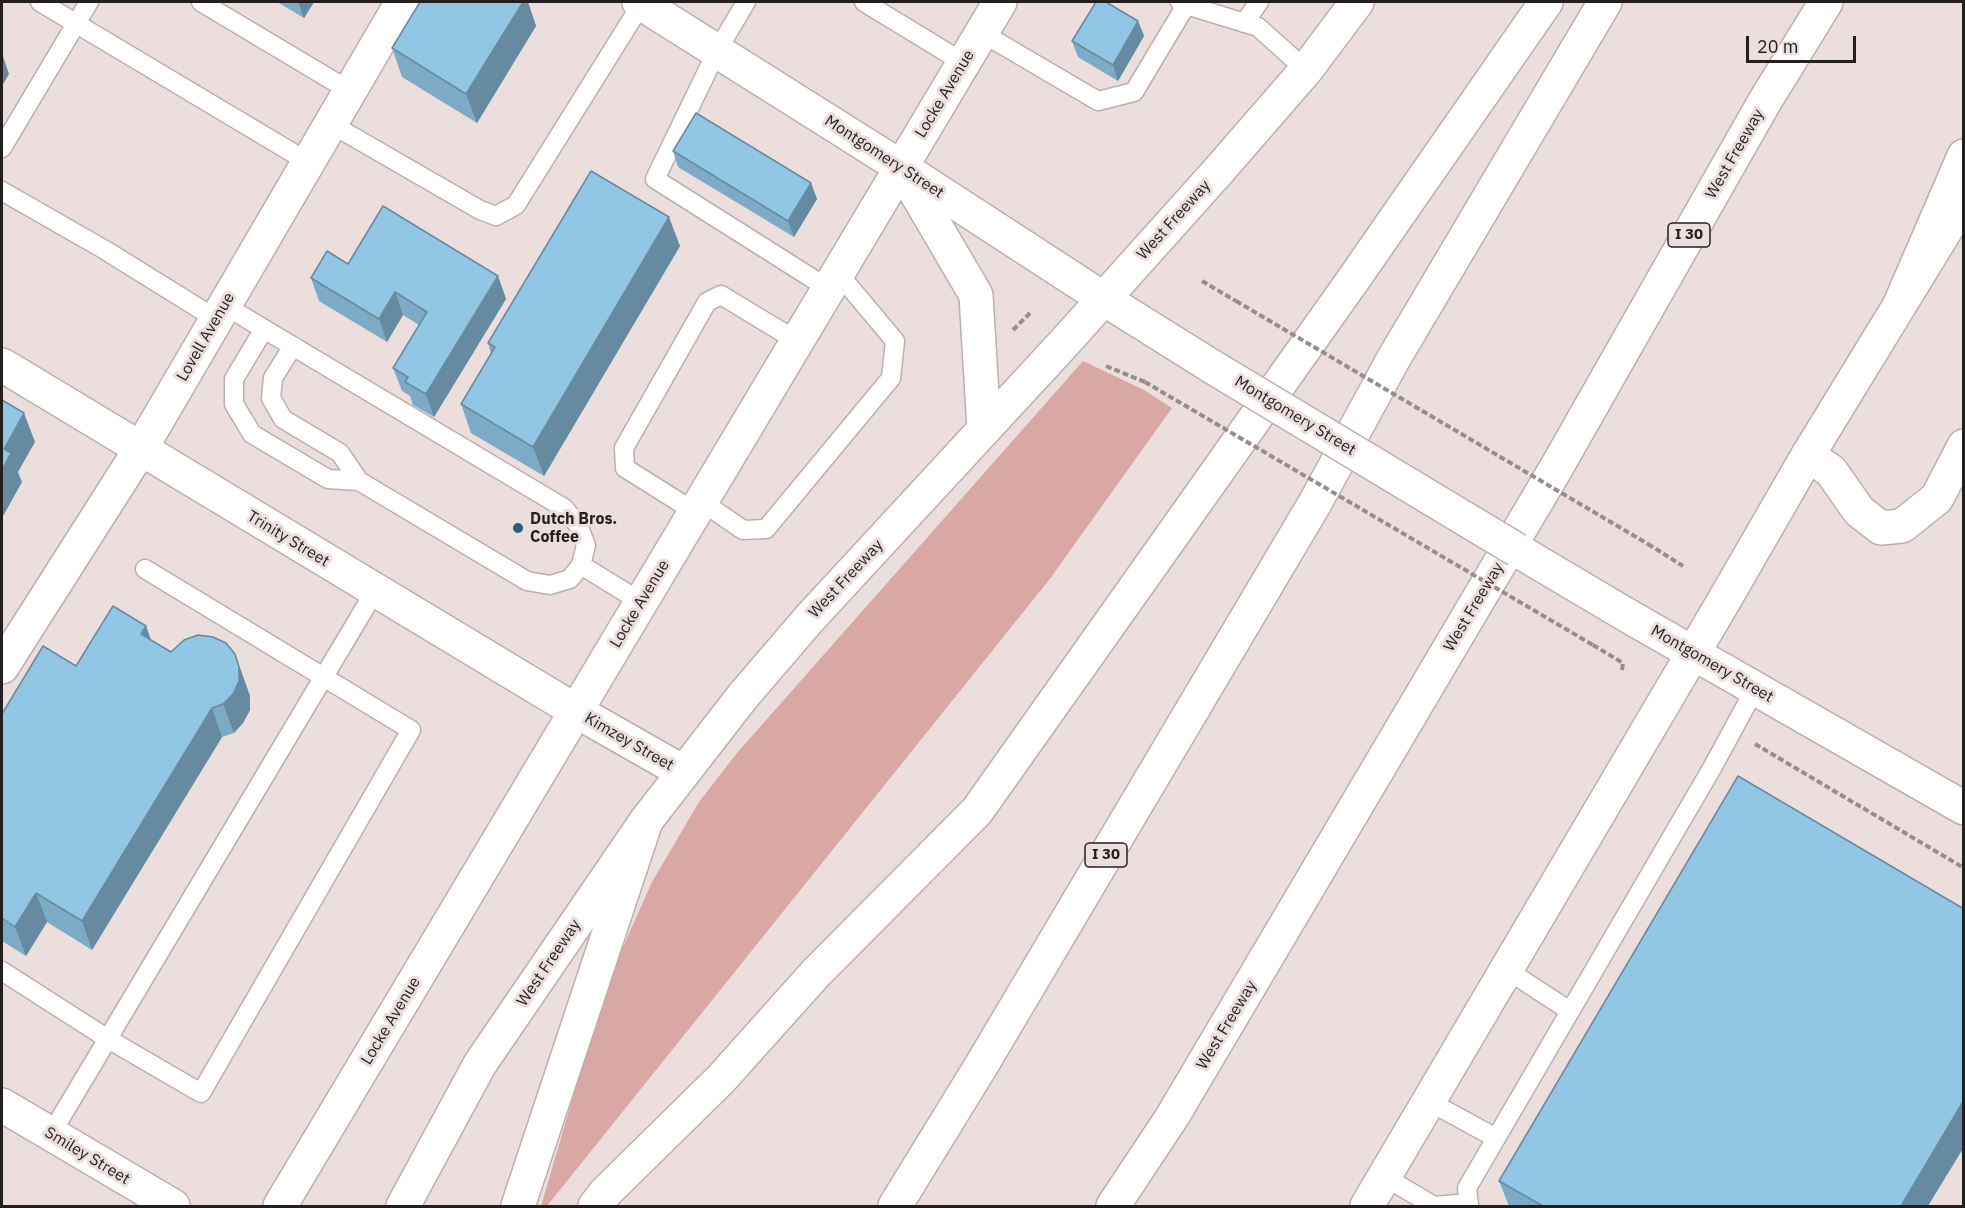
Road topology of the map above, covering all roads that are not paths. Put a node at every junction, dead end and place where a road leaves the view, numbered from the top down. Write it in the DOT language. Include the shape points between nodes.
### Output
graph roads {
  1 [pos="40,2"];
  2 [pos="89,2"];
  3 [pos="201,2"];
  4 [pos="402,2"];
  5 [pos="640,2"];
  6 [pos="746,2"];
  7 [pos="864,2"];
  8 [pos="1000,2"];
  9 [pos="1259,2"];
  10 [pos="1357,2"];
  11 [pos="1546,2"];
  12 [pos="1605,2"];
  13 [pos="1826,2"];
  14 [pos="1183,3"];
  15 [pos="1244,23"];
  16 [pos="76,24"];
  17 [pos="982,33"];
  18 [pos="717,51"];
  19 [pos="964,63"];
  20 [pos="1306,70"];
  21 [pos="350,91"];
  22 [pos="331,124"];
  23 [pos="2,148"];
  24 [pos="1964,156"];
  25 [pos="308,162"];
  26 [pos="901,167"];
  27 [pos="2,190"];
  28 [pos="1964,200"];
  29 [pos="834,281"];
  30 [pos="1104,299"];
  31 [pos="1900,304"];
  32 [pos="220,312"];
  33 [pos="264,329"];
  34 [pos="797,341"];
  35 [pos="293,346"];
  36 [pos="2,365"];
  37 [pos="984,429"];
  38 [pos="1964,446"];
  39 [pos="140,450"];
  40 [pos="1808,455"];
  41 [pos="359,481"];
  42 [pos="698,507"];
  43 [pos="581,566"];
  44 [pos="145,569"];
  45 [pos="375,591"];
  46 [pos="641,602"];
  47 [pos="1693,654"];
  48 [pos="2,667"];
  49 [pos="323,678"];
  50 [pos="1755,689"];
  51 [pos="576,711"];
  52 [pos="682,772"];
  53 [pos="1964,808"];
  54 [pos="646,820"];
  55 [pos="1507,970"];
  56 [pos="2,971"];
  57 [pos="1570,1011"];
  58 [pos="108,1039"];
  59 [pos="1430,1102"];
  60 [pos="2,1105"];
  61 [pos="51,1134"];
  62 [pos="1496,1138"];
  63 [pos="1385,1177"];
  64 [pos="1469,1205"];
  65 [pos="173,1206"];
  66 [pos="280,1206"];
  67 [pos="403,1206"];
  68 [pos="518,1206"];
  69 [pos="595,1206"];
  70 [pos="895,1206"];
  71 [pos="1113,1206"];
  72 [pos="1367,1206"];
  73 [pos="1434,1206"];
  1 -- 16 [label="lane"];
  2 -- 16 [label="lane"];
  3 -- 21 [label="lane"];
  4 -- 21 [label="main road, Lovell Avenue"];
  5 -- 18 [label="main road, Montgomery Street"];
  5 -- 22 [label="lane" via="516,205 496,216"];
  6 -- 18 [label="lane"];
  7 -- 19 [label="lane"];
  8 -- 17 [label="main road, Locke Avenue"];
  9 -- 15 [label="lane"];
  10 -- 20 [label="main road, West Freeway"];
  11 -- 69 [label="main road" via="977,811 816,973 721,1079"];
  12 -- 70 [label="main road, I 30" via="1394,358 1316,503"];
  13 -- 71 [label="main road, West Freeway / I 30" via="1178,1107"];
  14 -- 15 [label="lane"];
  14 -- 17 [label="lane" via="1134,92 1098,101"];
  15 -- 20 [label="lane" via="1258,27"];
  16 -- 23 [label="lane"];
  16 -- 25 [label="lane"];
  17 -- 19 [label="main road, Locke Avenue"];
  18 -- 26 [label="main road, Montgomery Street"];
  18 -- 29 [label="lane" via="655,179"];
  19 -- 26 [label="main road, Locke Avenue"];
  20 -- 30 [label="main road, West Freeway"];
  21 -- 22 [label="main road, Lovell Avenue"];
  22 -- 25 [label="main road, Lovell Avenue"];
  24 -- 31 [label="main road"];
  25 -- 32 [label="main road, Lovell Avenue"];
  26 -- 29 [label="main road, Locke Avenue"];
  26 -- 30 [label="main road, Montgomery Street"];
  26 -- 37 [label="main road" via="976,295"];
  27 -- 32 [label="lane"];
  28 -- 31 [label="main road"];
  29 -- 34 [label="main road, Locke Avenue"];
  29 -- 42 [label="lane" via="895,340 891,378 766,529 743,530"];
  30 -- 37 [label="main road, West Freeway"];
  30 -- 47 [label="main road, Montgomery Street, bridge"];
  31 -- 40 [label="main road"];
  32 -- 33 [label="lane"];
  32 -- 39 [label="main road, Lovell Avenue"];
  33 -- 35 [label="lane"];
  33 -- 41 [label="lane" via="234,379 234,404 252,434 328,479"];
  34 -- 42 [label="main road, Locke Avenue"];
  34 -- 42 [label="lane" via="721,296 707,302 624,448 625,468"];
  35 -- 41 [label="lane" via="273,378 271,398 283,419 340,453"];
  35 -- 43 [label="lane" via="564,508 578,525 586,545"];
  36 -- 39 [label="main road, Trinity Street"];
  37 -- 52 [label="main road, West Freeway" via="809,619"];
  38 -- 40 [label="main road" via="1937,498 1902,526 1881,528 1859,511 1831,471"];
  39 -- 45 [label="main road, Trinity Street"];
  39 -- 48 [label="main road, Lovell Avenue"];
  40 -- 47 [label="main road"];
  41 -- 43 [label="lane" via="527,581 550,585 570,579"];
  42 -- 46 [label="main road, Locke Avenue"];
  43 -- 46 [label="lane"];
  44 -- 49 [label="lane"];
  45 -- 49 [label="lane"];
  45 -- 51 [label="main road, Trinity Street"];
  46 -- 51 [label="main road, Locke Avenue"];
  47 -- 50 [label="main road, Montgomery Street"];
  47 -- 55 [label="main road"];
  49 -- 58 [label="lane"];
  49 -- 58 [label="lane" via="411,730 201,1093"];
  50 -- 53 [label="main road, Montgomery Street"];
  50 -- 57 [label="lane"];
  51 -- 52 [label="main road, Kimzey Street"];
  51 -- 66 [label="main road, Locke Avenue"];
  52 -- 54 [label="main road, West Freeway"];
  54 -- 67 [label="main road, West Freeway" via="480,1064"];
  54 -- 68 [label="main road"];
  55 -- 57 [label="lane"];
  55 -- 59 [label="main road"];
  56 -- 58 [label="lane"];
  57 -- 62 [label="lane"];
  58 -- 61 [label="lane"];
  59 -- 62 [label="lane"];
  59 -- 63 [label="main road"];
  60 -- 61 [label="main road, Smiley Street"];
  61 -- 65 [label="main road, Smiley Street"];
  62 -- 64 [label="lane" via="1467,1188"];
  63 -- 72 [label="main road"];
  63 -- 73 [label="lane"];
  64 -- 73 [label="lane"];
}
